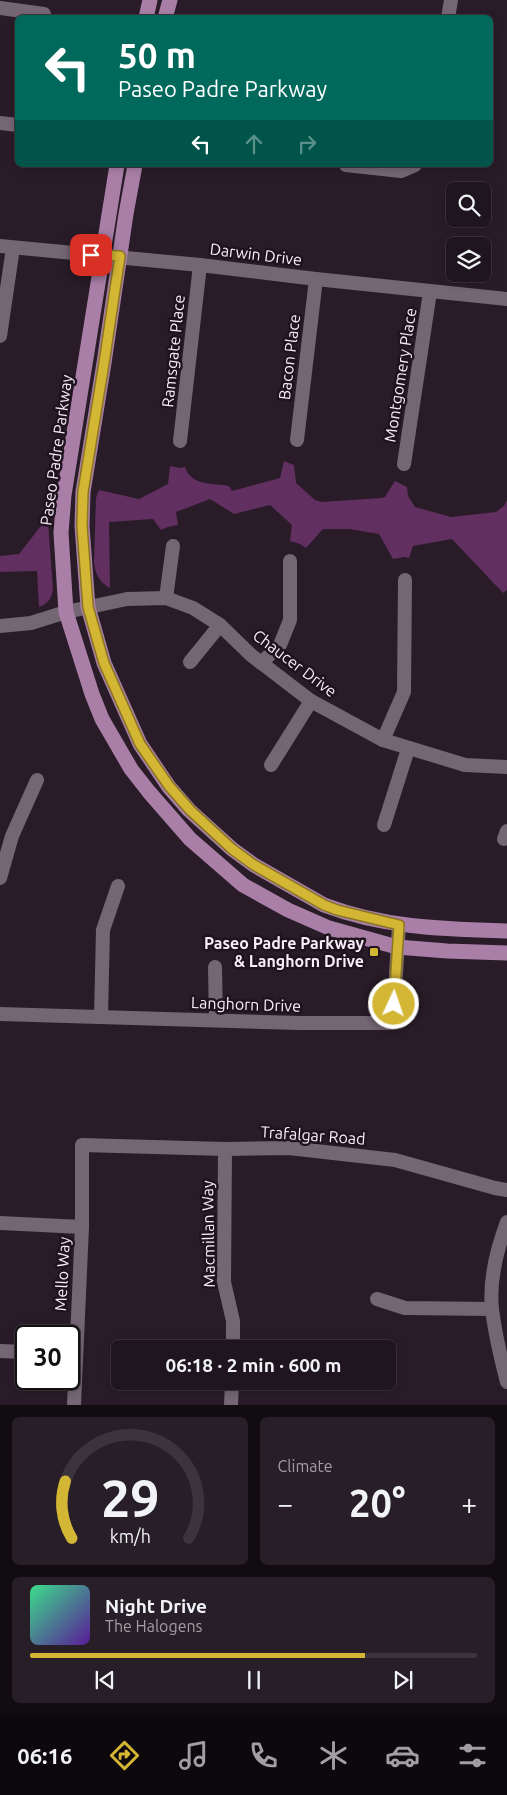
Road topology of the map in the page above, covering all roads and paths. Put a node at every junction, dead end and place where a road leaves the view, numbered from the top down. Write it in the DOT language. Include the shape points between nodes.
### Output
graph roads {
  1 [pos="150,0"];
  2 [pos="170,0"];
  3 [pos="451,0"];
  4 [pos="0,8"];
  5 [pos="44,14"];
  6 [pos="147,15"];
  7 [pos="166,15"];
  8 [pos="448,15"];
  9 [pos="0,123"];
  10 [pos="15,125"];
  11 [pos="117,167"];
  12 [pos="135,167"];
  13 [pos="364,167"];
  14 [pos="412,167"];
  15 [pos="7,246"];
  16 [pos="103,256"];
  17 [pos="120,256"];
  18 [pos="200,264"];
  19 [pos="316,279"];
  20 [pos="430,292"];
  21 [pos="507,299"];
  22 [pos="0,336"];
  23 [pos="297,440"];
  24 [pos="180,441"];
  25 [pos="404,464"];
  26 [pos="173,546"];
  27 [pos="290,560"];
  28 [pos="405,580"];
  29 [pos="166,598"];
  30 [pos="88,607"];
  31 [pos="66,612"];
  32 [pos="220,625"];
  33 [pos="0,626"];
  34 [pos="190,662"];
  35 [pos="260,663"];
  36 [pos="310,701"];
  37 [pos="383,740"];
  38 [pos="408,748"];
  39 [pos="271,765"];
  40 [pos="507,767"];
  41 [pos="37,780"];
  42 [pos="384,825"];
  43 [pos="0,878"];
  44 [pos="118,886"];
  45 [pos="399,925"];
  46 [pos="507,931"];
  47 [pos="397,947"];
  48 [pos="507,953"];
  49 [pos="215,967"];
  50 [pos="0,1014"];
  51 [pos="101,1016"];
  52 [pos="216,1020"];
  53 [pos="82,1145"];
  54 [pos="225,1149"];
  55 [pos="507,1190"];
  56 [pos="507,1222"];
  57 [pos="0,1223"];
  58 [pos="82,1227"];
  59 [pos="377,1300"];
  60 [pos="492,1309"];
  61 [pos="74,1325"];
  62 [pos="233,1340"];
  63 [pos="0,1351"];
  64 [pos="15,1352"];
  65 [pos="507,1382"];
  66 [pos="73,1390"];
  67 [pos="232,1390"];
  68 [pos="74,1405"];
  69 [pos="231,1405"];
  1 -- 6 [label="main road"];
  2 -- 7 [label="main road"];
  3 -- 8 [label="street"];
  4 -- 5 [label="street"];
  9 -- 10 [label="street"];
  11 -- 16 [label="main road, Paseo Padre Parkway"];
  12 -- 17 [label="main road, Paseo Padre Parkway"];
  13 -- 14 [label="street" via="401,171"];
  15 -- 16 [label="street, Darwin Drive"];
  15 -- 22 [label="street"];
  16 -- 17 [label="street, Darwin Drive"];
  16 -- 31 [label="main road, Paseo Padre Parkway" via="64,495 61,533"];
  17 -- 18 [label="street, Darwin Drive"];
  17 -- 30 [label="main road, Paseo Padre Parkway" via="83,492"];
  18 -- 19 [label="street, Darwin Drive"];
  18 -- 24 [label="street, Ramsgate Place"];
  19 -- 20 [label="street, Darwin Drive"];
  19 -- 23 [label="street, Bacon Place"];
  20 -- 21 [label="street, Darwin Drive"];
  20 -- 25 [label="street, Montgomery Place"];
  26 -- 29 [label="street"];
  27 -- 35 [label="street" via="290,620 280,645"];
  28 -- 37 [label="street" via="404,692"];
  29 -- 30 [label="street, Chaucer Drive" via="127,599"];
  29 -- 32 [label="street, Chaucer Drive" via="194,608"];
  30 -- 31 [label="street, Chaucer Drive"];
  30 -- 45 [label="main road, Paseo Padre Parkway" via="104,663 140,744 190,810 232,849 293,888 337,910"];
  31 -- 33 [label="street, Chaucer Drive" via="30,623"];
  31 -- 47 [label="main road, Paseo Padre Parkway" via="92,694 115,743 131,769 190,839 243,885 288,910 329,928"];
  32 -- 34 [label="street"];
  32 -- 35 [label="street, Chaucer Drive"];
  35 -- 36 [label="street, Chaucer Drive"];
  36 -- 37 [label="street, Chaucer Drive"];
  36 -- 39 [label="street"];
  37 -- 38 [label="street, Chaucer Drive"];
  38 -- 40 [label="street, Chaucer Drive" via="465,765"];
  38 -- 42 [label="street"];
  41 -- 43 [label="street" via="12,836"];
  44 -- 51 [label="street" via="103,930"];
  45 -- 46 [label="main road, Paseo Padre Parkway"];
  45 -- 47 [label="street, Langhorn Drive"];
  47 -- 48 [label="main road, Paseo Padre Parkway"];
  47 -- 52 [label="street, Langhorn Drive" via="393,1023"];
  49 -- 52 [label="street"];
  50 -- 51 [label="street, Langhorn Drive"];
  51 -- 52 [label="street, Langhorn Drive"];
  53 -- 54 [label="street, Trafalgar Road"];
  53 -- 58 [label="street, Mello Way"];
  54 -- 55 [label="street, Trafalgar Road" via="289,1148 395,1160"];
  54 -- 62 [label="street, Macmillan Way" via="224,1282 233,1320"];
  56 -- 60 [label="street" via="494,1274"];
  57 -- 58 [label="street"];
  58 -- 61 [label="street, Mello Way"];
  59 -- 60 [label="street" via="405,1308"];
  60 -- 65 [label="street"];
  63 -- 64 [label="street"];
  66 -- 68 [label="street, Mello Way"];
  67 -- 69 [label="street"];
}
